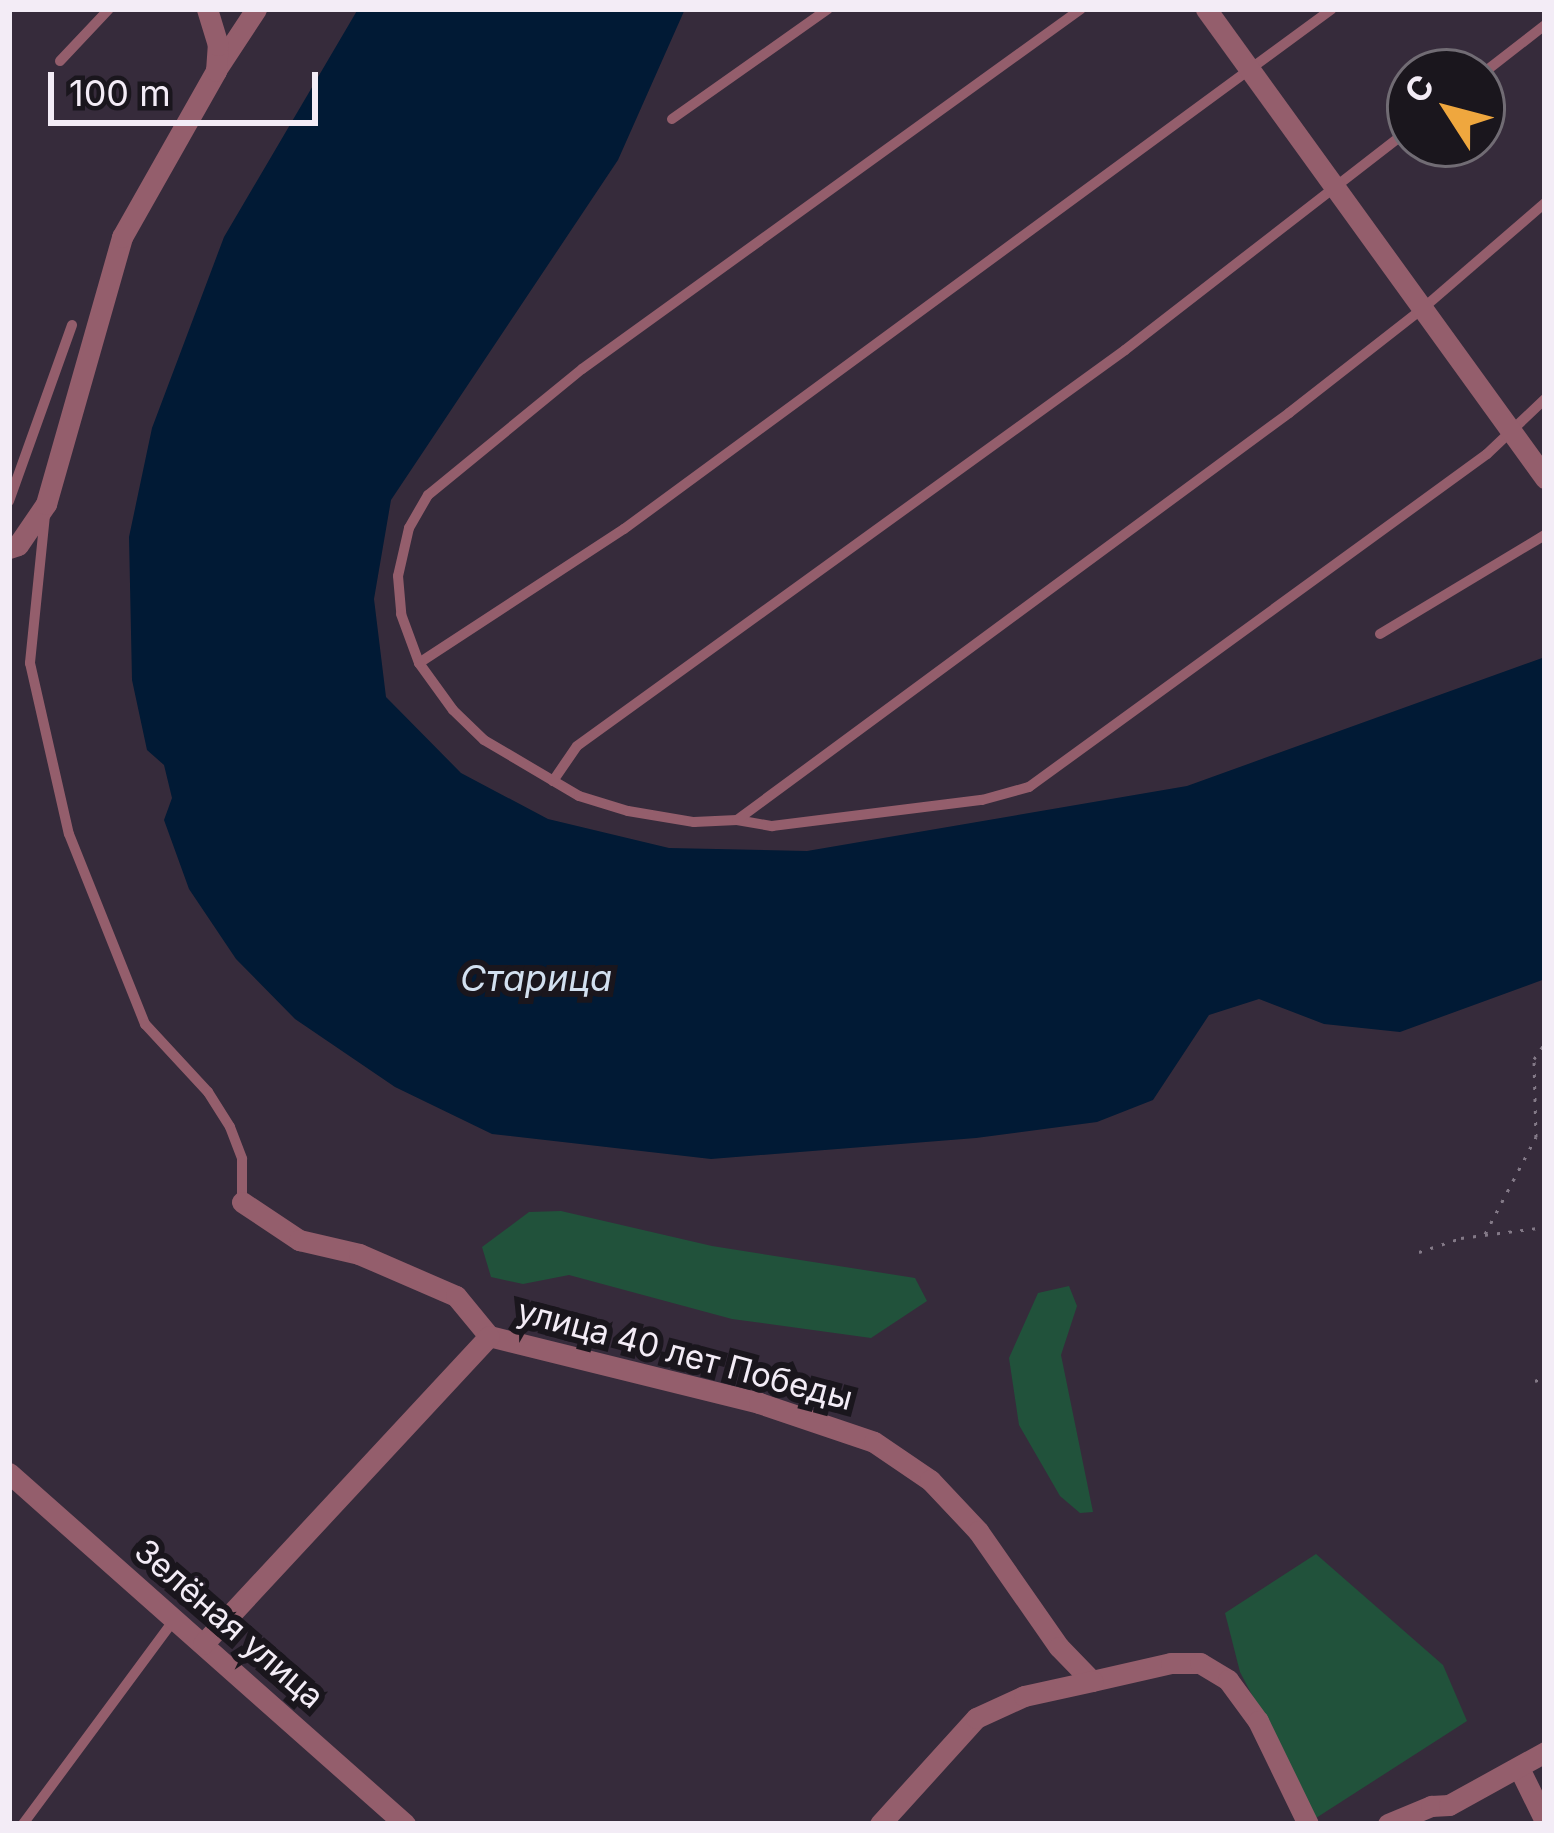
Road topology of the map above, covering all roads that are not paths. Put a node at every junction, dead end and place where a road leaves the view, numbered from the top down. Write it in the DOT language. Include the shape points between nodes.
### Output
graph roads {
  1 [pos="110,9"];
  2 [pos="207,9"];
  3 [pos="256,9"];
  4 [pos="827,9"];
  5 [pos="1081,9"];
  6 [pos="1206,9"];
  7 [pos="1332,9"];
  8 [pos="1545,25"];
  9 [pos="1506,55"];
  10 [pos="60,61"];
  11 [pos="1249,69"];
  12 [pos="216,71"];
  13 [pos="672,119"];
  14 [pos="1386,148"];
  15 [pos="1336,189"];
  16 [pos="1545,203"];
  17 [pos="1421,310"];
  18 [pos="72,325"];
  19 [pos="1545,399"];
  20 [pos="1510,430"];
  21 [pos="1545,478"];
  22 [pos="9,501"];
  23 [pos="46,504"];
  24 [pos="1545,536"];
  25 [pos="9,548"];
  26 [pos="1380,634"];
  27 [pos="419,663"];
  28 [pos="553,782"];
  29 [pos="737,820"];
  30 [pos="242,1202"];
  31 [pos="489,1336"];
  32 [pos="9,1473"];
  33 [pos="174,1619"];
  34 [pos="203,1643"];
  35 [pos="1092,1681"];
  36 [pos="1545,1752"];
  37 [pos="1520,1768"];
  38 [pos="1545,1822"];
  39 [pos="23,1824"];
  40 [pos="405,1824"];
  41 [pos="880,1824"];
  42 [pos="1308,1824"];
  43 [pos="1388,1824"];
  1 -- 10 [label="lane"];
  2 -- 12 [label="street"];
  3 -- 12 [label="street"];
  4 -- 13 [label="lane"];
  5 -- 27 [label="lane" via="583,369 428,495 398,576 401,614"];
  6 -- 11 [label="street"];
  7 -- 11 [label="lane"];
  8 -- 9 [label="lane"];
  11 -- 15 [label="street"];
  11 -- 27 [label="lane" via="623,529"];
  12 -- 23 [label="street" via="122,237"];
  14 -- 15 [label="lane"];
  15 -- 17 [label="street"];
  15 -- 28 [label="lane" via="578,746"];
  16 -- 17 [label="lane"];
  17 -- 20 [label="street"];
  17 -- 29 [label="lane"];
  18 -- 22 [label="lane"];
  19 -- 20 [label="lane"];
  20 -- 21 [label="street"];
  20 -- 29 [label="lane" via="1029,787 772,826"];
  23 -- 25 [label="street"];
  23 -- 30 [label="lane" via="30,663 70,834 145,1024 230,1126 242,1160"];
  24 -- 26 [label="lane"];
  27 -- 28 [label="lane" via="484,740"];
  28 -- 29 [label="lane" via="628,812"];
  30 -- 31 [label="street, улица 40 лет Победы" via="298,1240 359,1254 456,1296"];
  31 -- 34 [label="street"];
  31 -- 35 [label="street, улица 40 лет Победы" via="759,1403 874,1442 931,1480"];
  32 -- 33 [label="street, Зелёная улица"];
  33 -- 34 [label="street, Зелёная улица"];
  33 -- 39 [label="lane"];
  34 -- 40 [label="street, Зелёная улица"];
  35 -- 41 [label="street" via="1024,1696 976,1718"];
  35 -- 42 [label="street" via="1171,1663 1200,1664 1228,1679"];
  36 -- 37 [label="street"];
  37 -- 38 [label="street"];
  37 -- 43 [label="street" via="1449,1805"];
}
